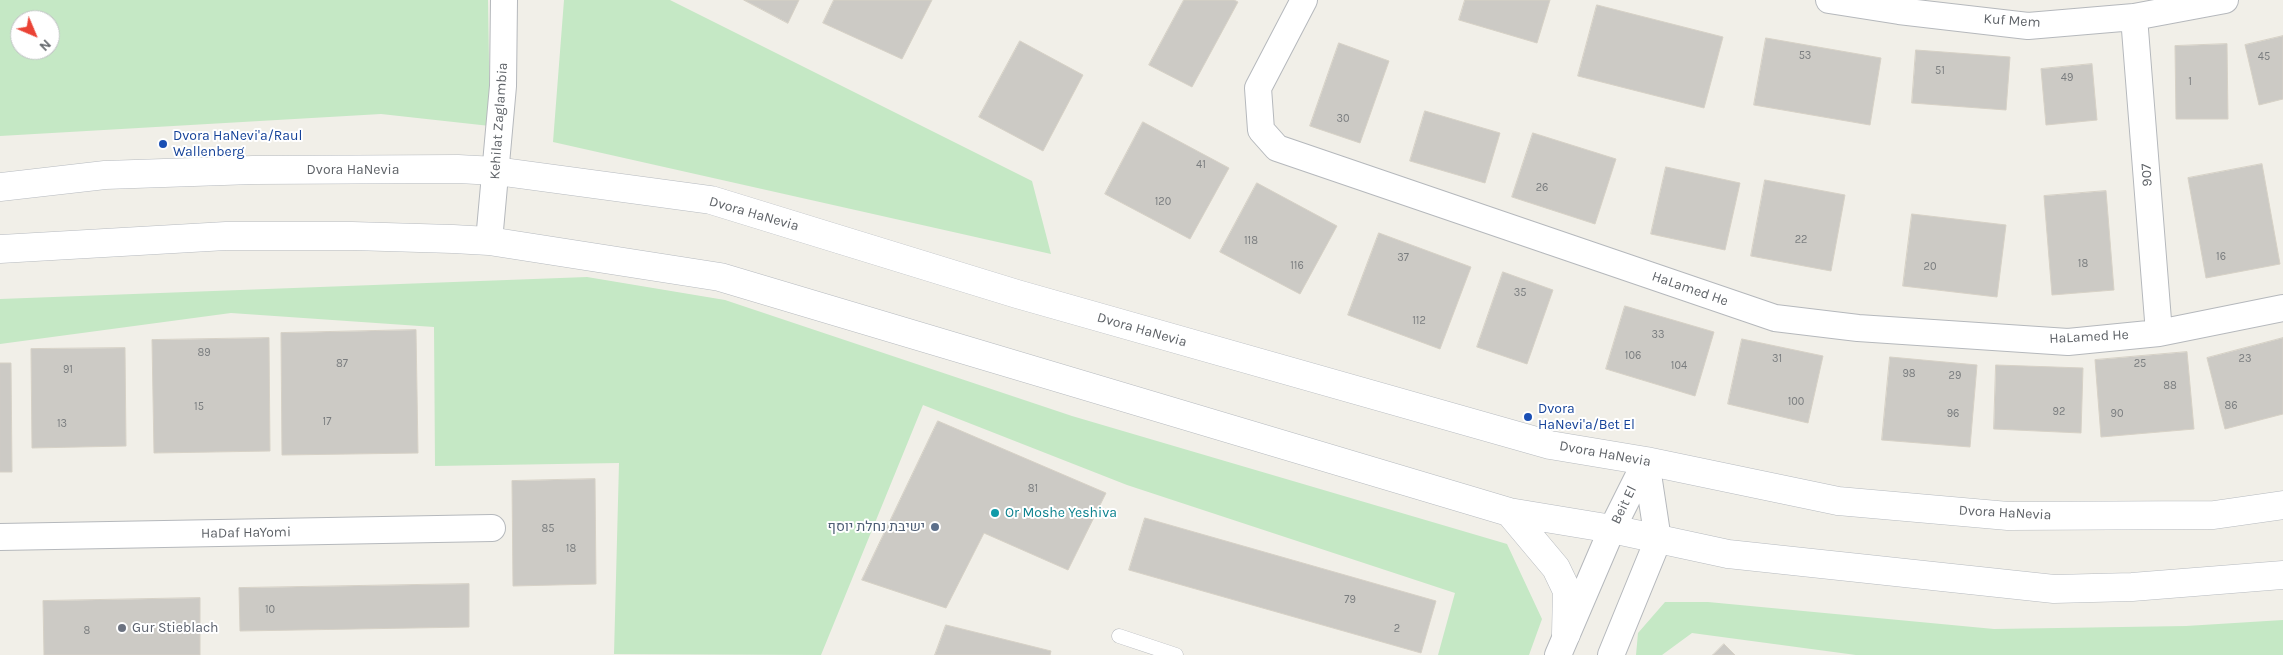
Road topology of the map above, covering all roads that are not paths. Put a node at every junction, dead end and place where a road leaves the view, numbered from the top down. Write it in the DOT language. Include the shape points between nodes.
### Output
graph roads {
  1 [pos="504,0"];
  2 [pos="1304,0"];
  3 [pos="1829,0"];
  4 [pos="2225,0"];
  5 [pos="1985,10"];
  6 [pos="2134,17"];
  7 [pos="496,172"];
  8 [pos="0,188"];
  9 [pos="490,241"];
  10 [pos="0,249"];
  11 [pos="2283,308"];
  12 [pos="2159,333"];
  13 [pos="1646,461"];
  14 [pos="2283,505"];
  15 [pos="1509,512"];
  16 [pos="492,528"];
  17 [pos="1612,529"];
  18 [pos="0,537"];
  19 [pos="1658,540"];
  20 [pos="2283,575"];
  21 [pos="1119,636"];
  22 [pos="1562,644"];
  23 [pos="1176,655"];
  24 [pos="1611,655"];
  1 -- 7 [label="street, Kehilat Zaglambia" via="503,86"];
  2 -- 12 [label="street, HaLamed He" via="1258,88 1261,130 1276,148 1775,318 1858,328 2068,342"];
  3 -- 5 [label="street, Kuf Mem" via="1899,11"];
  4 -- 6 [label="street, Kuf Mem"];
  5 -- 6 [label="street, Kuf Mem" via="2028,26"];
  6 -- 12 [label="street, 907"];
  7 -- 8 [label="street, Dvora HaNevia" via="253,170 105,175"];
  7 -- 9 [label="street, Kehilat Zaglambia"];
  7 -- 13 [label="street, Dvora HaNevia" via="712,200 1017,294 1550,445"];
  9 -- 10 [label="street" via="226,236"];
  9 -- 15 [label="street" via="720,277"];
  11 -- 12 [label="street, HaLamed He"];
  13 -- 14 [label="street, Dvora HaNevia" via="1838,501 2008,516 2214,515"];
  13 -- 17 [label="street, Beit El"];
  13 -- 19 [label="street, Beit El"];
  15 -- 17 [label="street"];
  15 -- 22 [label="street" via="1556,568 1567,591"];
  16 -- 18 [label="street, HaDaf HaYomi"];
  17 -- 19 [label="street"];
  17 -- 22 [label="street, Beit El"];
  19 -- 20 [label="street" via="1728,554 2054,589 2132,587"];
  19 -- 24 [label="street"];
  21 -- 23 [label="lane"];
}
